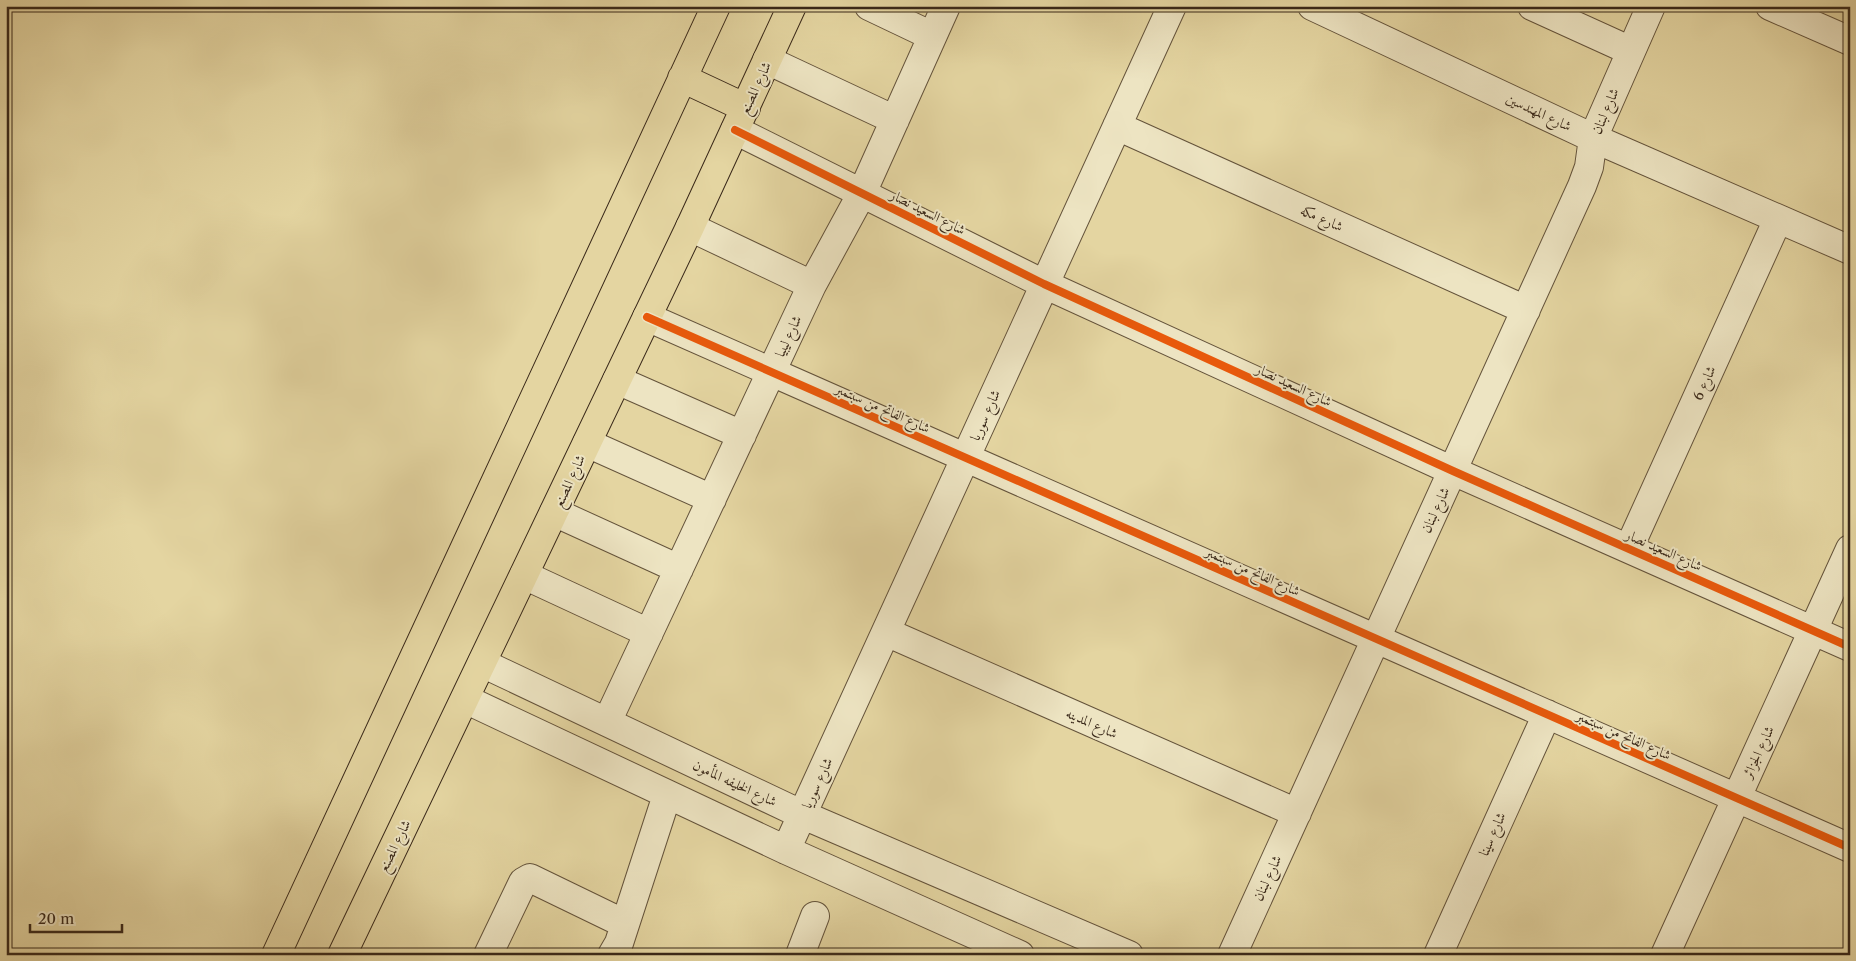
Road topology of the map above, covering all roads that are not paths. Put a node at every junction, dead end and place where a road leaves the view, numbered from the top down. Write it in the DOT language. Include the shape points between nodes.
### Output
graph roads {
  1 [pos="716,6"];
  2 [pos="792,6"];
  3 [pos="869,6"];
  4 [pos="946,6"];
  5 [pos="1172,6"];
  6 [pos="1312,6"];
  7 [pos="1532,6"];
  8 [pos="1651,6"];
  9 [pos="1774,7"];
  10 [pos="932,36"];
  11 [pos="1850,41"];
  12 [pos="1631,51"];
  13 [pos="767,60"];
  14 [pos="682,78"];
  15 [pos="740,119"];
  16 [pos="895,120"];
  17 [pos="1117,126"];
  18 [pos="1593,138"];
  19 [pos="862,193"];
  20 [pos="1778,218"];
  21 [pos="690,227"];
  22 [pos="1850,250"];
  23 [pos="1044,284"];
  24 [pos="812,285"];
  25 [pos="1526,310"];
  26 [pos="647,317"];
  27 [pos="771,372"];
  28 [pos="617,380"];
  29 [pos="742,435"];
  30 [pos="587,442"];
  31 [pos="966,458"];
  32 [pos="1453,471"];
  33 [pos="712,499"];
  34 [pos="554,512"];
  35 [pos="1630,548"];
  36 [pos="1850,550"];
  37 [pos="679,568"];
  38 [pos="524,575"];
  39 [pos="1813,631"];
  40 [pos="649,632"];
  41 [pos="886,632"];
  42 [pos="1376,639"];
  43 [pos="1850,647"];
  44 [pos="482,663"];
  45 [pos="464,699"];
  46 [pos="1547,714"];
  47 [pos="607,722"];
  48 [pos="667,795"];
  49 [pos="1736,798"];
  50 [pos="1297,814"];
  51 [pos="803,815"];
  52 [pos="1850,848"];
  53 [pos="786,850"];
  54 [pos="815,916"];
  55 [pos="620,944"];
  56 [pos="348,953"];
  57 [pos="276,955"];
  58 [pos="488,955"];
  59 [pos="800,955"];
  60 [pos="1020,955"];
  61 [pos="1129,955"];
  62 [pos="1232,955"];
  63 [pos="1438,955"];
  64 [pos="1665,955"];
  1 -- 14 [label="main road"];
  2 -- 13 [label="main road, شارع المصنع"];
  3 -- 10 [label="street"];
  4 -- 10 [label="street, شارع ليبيا"];
  5 -- 17 [label="street, شارع سوريا"];
  6 -- 18 [label="street, شارع المهندسين"];
  7 -- 12 [label="street"];
  8 -- 12 [label="street, شارع لبنان"];
  9 -- 11 [label="street"];
  10 -- 16 [label="street, شارع ليبيا"];
  12 -- 18 [label="street, شارع لبنان"];
  13 -- 15 [label="main road, شارع المصنع"];
  13 -- 16 [label="street"];
  14 -- 15 [label="main road"];
  14 -- 57 [label="main road"];
  15 -- 19 [label="street, شارع السعيد نصار"];
  15 -- 21 [label="main road, شارع المصنع"];
  16 -- 19 [label="street, شارع ليبيا"];
  17 -- 23 [label="street, شارع سوريا"];
  17 -- 25 [label="street, شارع مكه"];
  18 -- 20 [label="street, شارع المهندسين"];
  18 -- 25 [label="street, شارع لبنان" via="1590,167"];
  19 -- 23 [label="street, شارع السعيد نصار"];
  19 -- 24 [label="street, شارع ليبيا"];
  20 -- 22 [label="street, شارع المهندسين"];
  20 -- 35 [label="street, شارع 6"];
  21 -- 24 [label="street"];
  21 -- 26 [label="main road, شارع المصنع"];
  23 -- 31 [label="street, شارع سوريا"];
  23 -- 32 [label="street, شارع السعيد نصار"];
  24 -- 27 [label="street, شارع ليبيا"];
  25 -- 32 [label="street, شارع لبنان"];
  26 -- 27 [label="street, شارع الفاتح من سبتمبر"];
  26 -- 28 [label="main road, شارع المصنع"];
  27 -- 29 [label="street, شارع ليبيا"];
  27 -- 31 [label="street, شارع الفاتح من سبتمبر"];
  28 -- 29 [label="street"];
  28 -- 30 [label="main road, شارع المصنع"];
  29 -- 33 [label="street, شارع ليبيا"];
  30 -- 33 [label="street"];
  30 -- 34 [label="main road, شارع المصنع"];
  31 -- 41 [label="street, شارع سوريا"];
  31 -- 42 [label="street, شارع الفاتح من سبتمبر"];
  32 -- 35 [label="street, شارع السعيد نصار"];
  32 -- 42 [label="street, شارع لبنان"];
  33 -- 37 [label="street, شارع ليبيا"];
  34 -- 37 [label="street"];
  34 -- 38 [label="main road, شارع المصنع"];
  35 -- 39 [label="street, شارع السعيد نصار"];
  36 -- 39 [label="street, شارع الجزائر"];
  37 -- 40 [label="street, شارع ليبيا"];
  38 -- 40 [label="street"];
  38 -- 44 [label="main road, شارع المصنع"];
  39 -- 43 [label="street, شارع السعيد نصار"];
  39 -- 49 [label="street, شارع الجزائر"];
  40 -- 47 [label="street, شارع ليبيا"];
  41 -- 50 [label="street, شارع المدينه"];
  41 -- 51 [label="street, شارع سوريا"];
  42 -- 46 [label="street, شارع الفاتح من سبتمبر"];
  42 -- 50 [label="street, شارع لبنان"];
  44 -- 45 [label="main road, شارع المصنع"];
  44 -- 47 [label="street, شارع الخليفه المأمون"];
  45 -- 48 [label="street"];
  45 -- 56 [label="main road, شارع المصنع"];
  46 -- 49 [label="street, شارع الفاتح من سبتمبر"];
  46 -- 63 [label="street, شارع سينا"];
  47 -- 51 [label="street, شارع الخليفه المأمون"];
  48 -- 53 [label="street"];
  48 -- 55 [label="street"];
  49 -- 52 [label="street, شارع الفاتح من سبتمبر"];
  49 -- 64 [label="street, شارع الجزائر"];
  50 -- 62 [label="street, شارع لبنان"];
  51 -- 53 [label="street, شارع سوريا"];
  51 -- 61 [label="street, شارع الخليفه المأمون"];
  53 -- 60 [label="street"];
  54 -- 59 [label="street"];
  55 -- 58 [label="street" via="530,878 523,882"];
}
